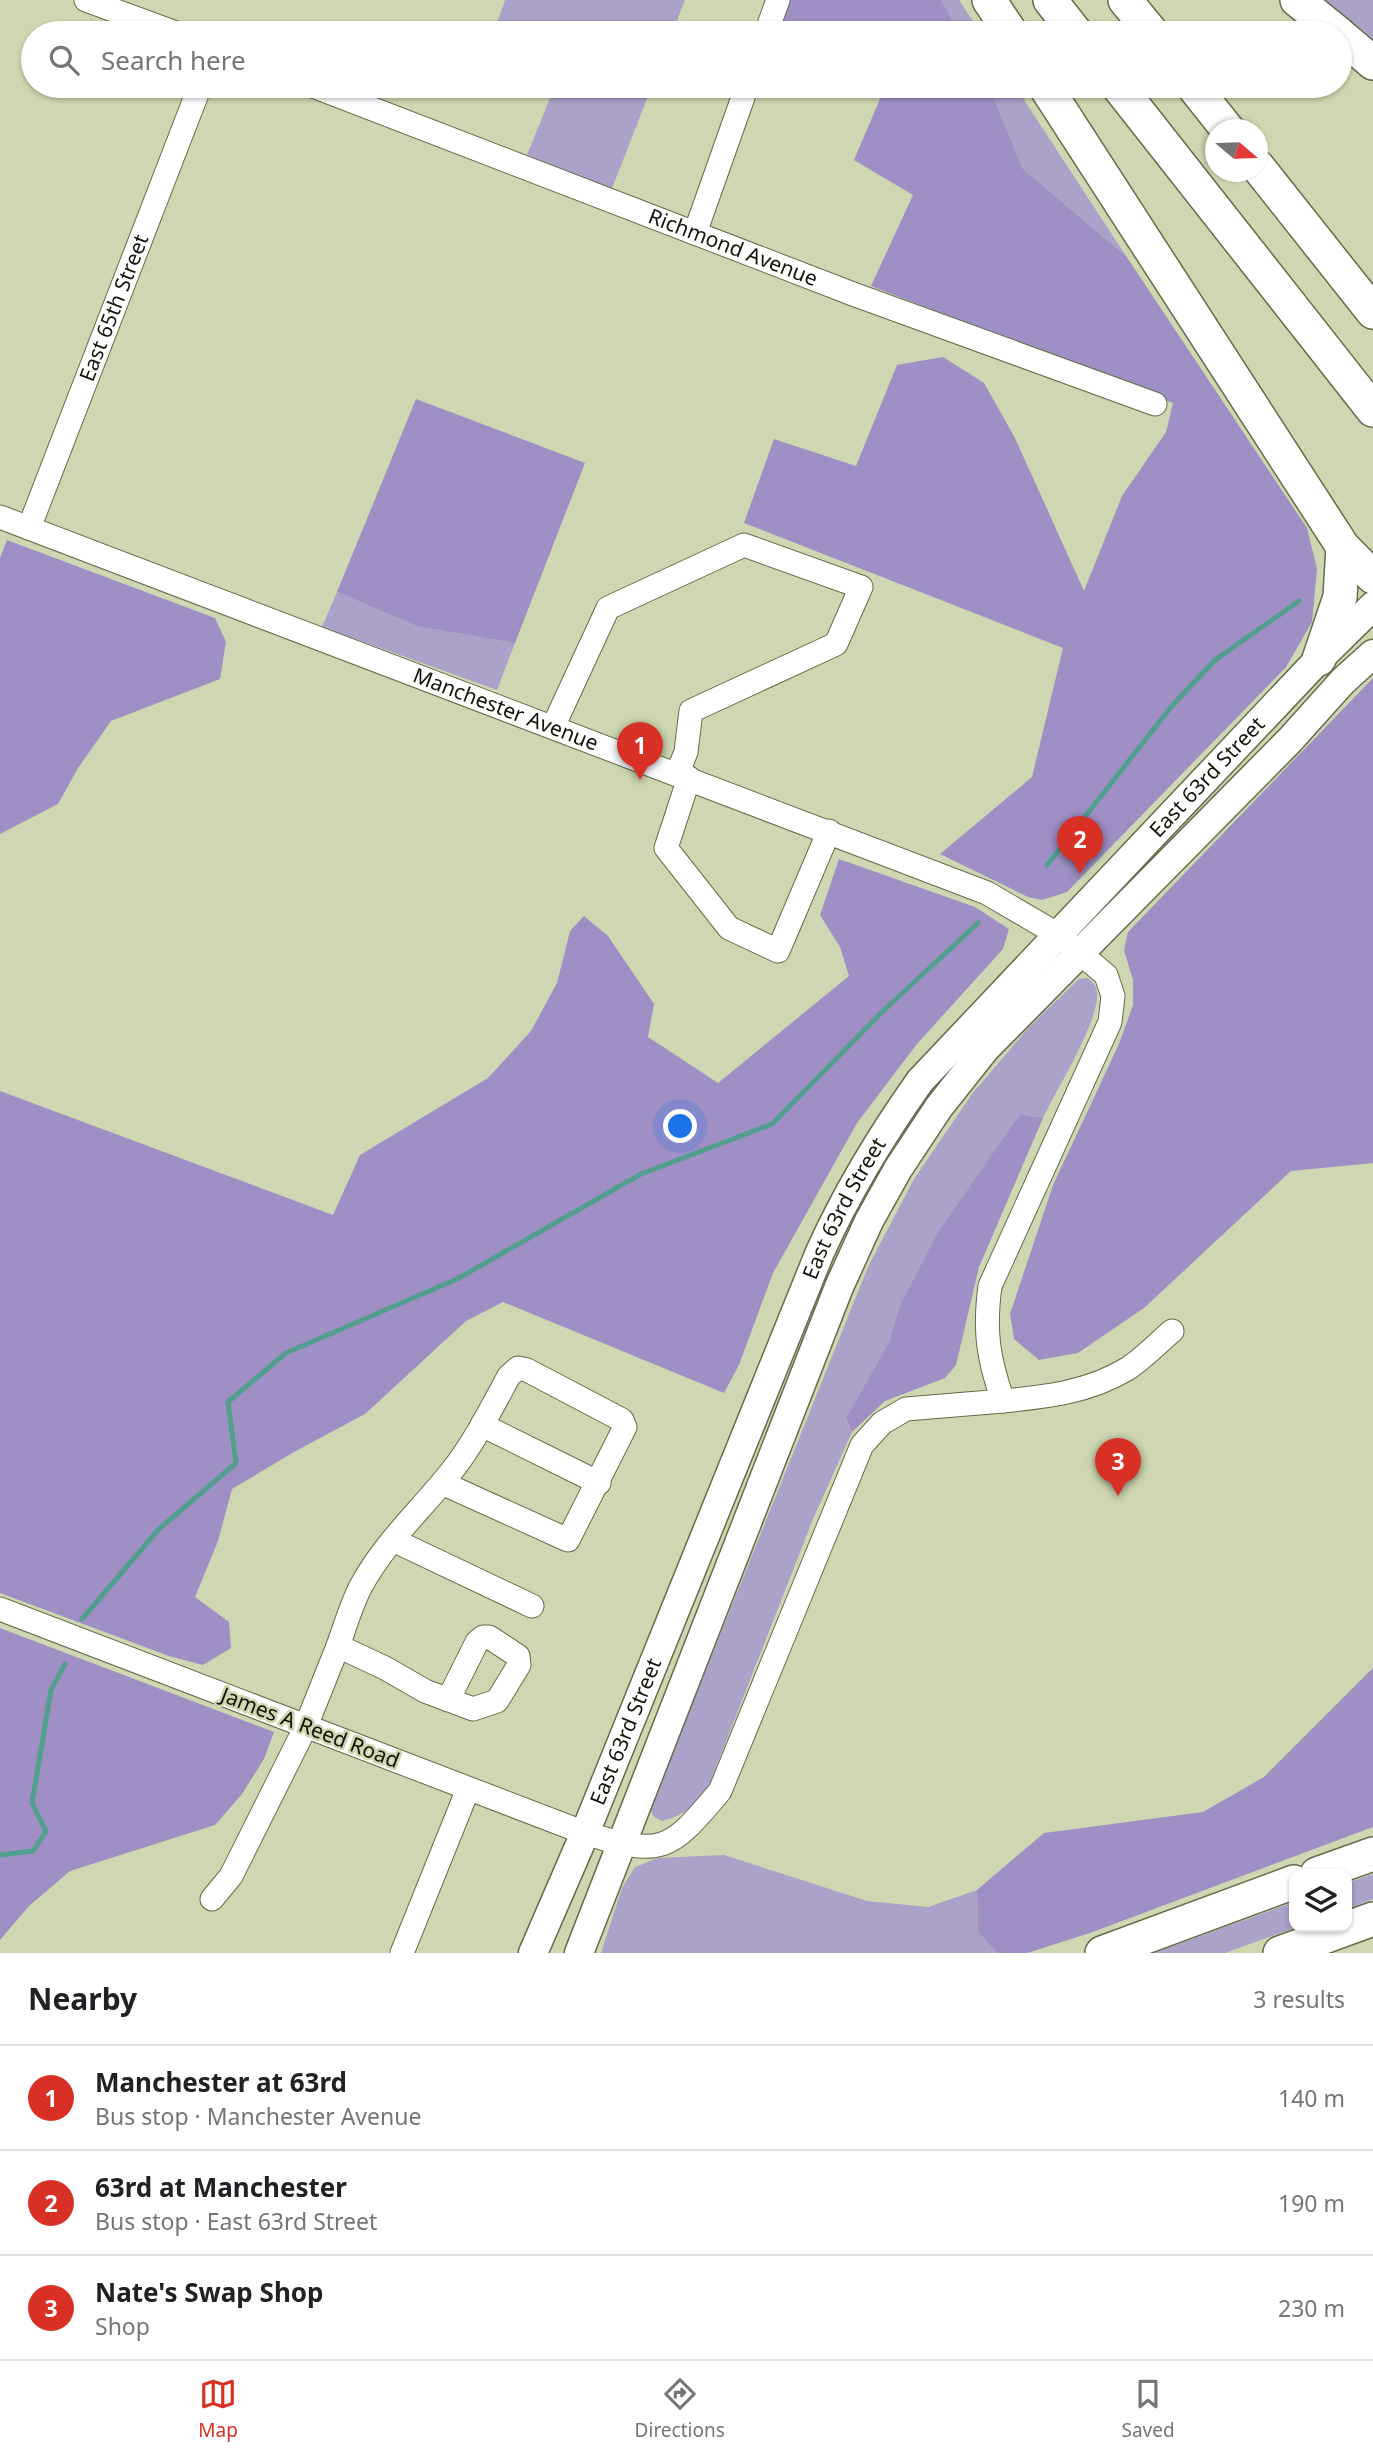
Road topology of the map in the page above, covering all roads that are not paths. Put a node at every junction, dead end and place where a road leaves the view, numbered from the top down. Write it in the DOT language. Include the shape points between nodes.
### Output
graph roads {
  1 [pos="86,0"];
  2 [pos="778,0"];
  3 [pos="989,0"];
  4 [pos="1050,0"];
  5 [pos="1125,0"];
  6 [pos="1297,0"];
  7 [pos="143,21"];
  8 [pos="770,21"];
  9 [pos="1003,21"];
  10 [pos="1067,21"];
  11 [pos="1142,21"];
  12 [pos="1323,21"];
  13 [pos="1352,45"];
  14 [pos="1373,62"];
  15 [pos="195,98"];
  16 [pos="344,98"];
  17 [pos="743,98"];
  18 [pos="1053,98"];
  19 [pos="1127,98"];
  20 [pos="1203,98"];
  21 [pos="1219,119"];
  22 [pos="1268,180"];
  23 [pos="695,233"];
  24 [pos="1373,312"];
  25 [pos="1154,404"];
  26 [pos="1373,410"];
  27 [pos="0,517"];
  28 [pos="29,528"];
  29 [pos="1343,547"];
  30 [pos="1373,577"];
  31 [pos="1373,607"];
  32 [pos="1373,654"];
  33 [pos="1319,659"];
  34 [pos="553,727"];
  35 [pos="683,776"];
  36 [pos="829,831"];
  37 [pos="1057,934"];
  38 [pos="1080,953"];
  39 [pos="1172,1331"];
  40 [pos="1003,1401"];
  41 [pos="482,1425"];
  42 [pos="442,1482"];
  43 [pos="599,1483"];
  44 [pos="393,1540"];
  45 [pos="532,1606"];
  46 [pos="0,1609"];
  47 [pos="338,1646"];
  48 [pos="448,1700"];
  49 [pos="306,1726"];
  50 [pos="468,1788"];
  51 [pos="585,1833"];
  52 [pos="621,1844"];
  53 [pos="1373,1854"];
  54 [pos="1331,1869"];
  55 [pos="1289,1884"];
  56 [pos="212,1899"];
  57 [pos="1373,1919"];
  58 [pos="402,1953"];
  59 [pos="533,1953"];
  60 [pos="579,1953"];
  61 [pos="1102,1953"];
  62 [pos="1280,1953"];
  1 -- 7 [label="street"];
  2 -- 8 [label="street"];
  3 -- 9 [label="highway"];
  4 -- 10 [label="highway"];
  5 -- 11 [label="highway"];
  6 -- 12 [label="highway"];
  13 -- 14 [label="highway"];
  15 -- 28 [label="street, East 65th Street"];
  16 -- 23 [label="street, Richmond Avenue"];
  17 -- 23 [label="street"];
  18 -- 29 [label="highway"];
  19 -- 26 [label="highway"];
  20 -- 21 [label="highway"];
  22 -- 24 [label="highway"];
  23 -- 25 [label="street, Richmond Avenue"];
  27 -- 28 [label="street, Manchester Avenue"];
  28 -- 34 [label="street, Manchester Avenue"];
  29 -- 30 [label="highway"];
  29 -- 33 [label="highway" via="1340,597"];
  31 -- 33 [label="main road, East 63rd Street"];
  32 -- 38 [label="main road, East 63rd Street"];
  33 -- 37 [label="main road, East 63rd Street"];
  34 -- 35 [label="street, Manchester Avenue"];
  34 -- 35 [label="street" via="608,608 744,545 861,587 836,644 691,710"];
  35 -- 36 [label="street, Manchester Avenue"];
  35 -- 36 [label="street" via="666,848 729,928 778,951"];
  36 -- 37 [label="street, Manchester Avenue" via="987,893"];
  37 -- 38 [label="street, Manchester Avenue"];
  37 -- 51 [label="main road, East 63rd Street" via="920,1081 846,1195"];
  38 -- 40 [label="street, Manchester Avenue" via="1106,975 1114,996 1110,1022 990,1286 985,1323 989,1362"];
  38 -- 52 [label="main road, East 63rd Street" via="985,1049 946,1097 869,1221"];
  39 -- 40 [label="street, James A Reed Road" via="1128,1368 1097,1384 1054,1396"];
  40 -- 52 [label="street, James A Reed Road" via="906,1409 882,1423 862,1445 720,1791 670,1842 646,1849"];
  41 -- 42 [label="street"];
  41 -- 43 [label="street"];
  41 -- 43 [label="street" via="509,1376 518,1368 527,1370 622,1420 625,1427"];
  42 -- 43 [label="street" via="568,1540"];
  42 -- 44 [label="street"];
  44 -- 45 [label="street"];
  44 -- 47 [label="street" via="361,1587"];
  46 -- 49 [label="street, James A Reed Road"];
  47 -- 48 [label="street"];
  47 -- 49 [label="street"];
  49 -- 50 [label="street, James A Reed Road"];
  49 -- 56 [label="street" via="231,1875"];
  50 -- 51 [label="street, James A Reed Road"];
  50 -- 58 [label="street"];
  51 -- 52 [label="street, James A Reed Road"];
  51 -- 59 [label="main road, East 63rd Street"];
  52 -- 60 [label="main road, East 63rd Street"];
  53 -- 54 [label="highway"];
  55 -- 61 [label="highway"];
  57 -- 62 [label="highway"];
}
